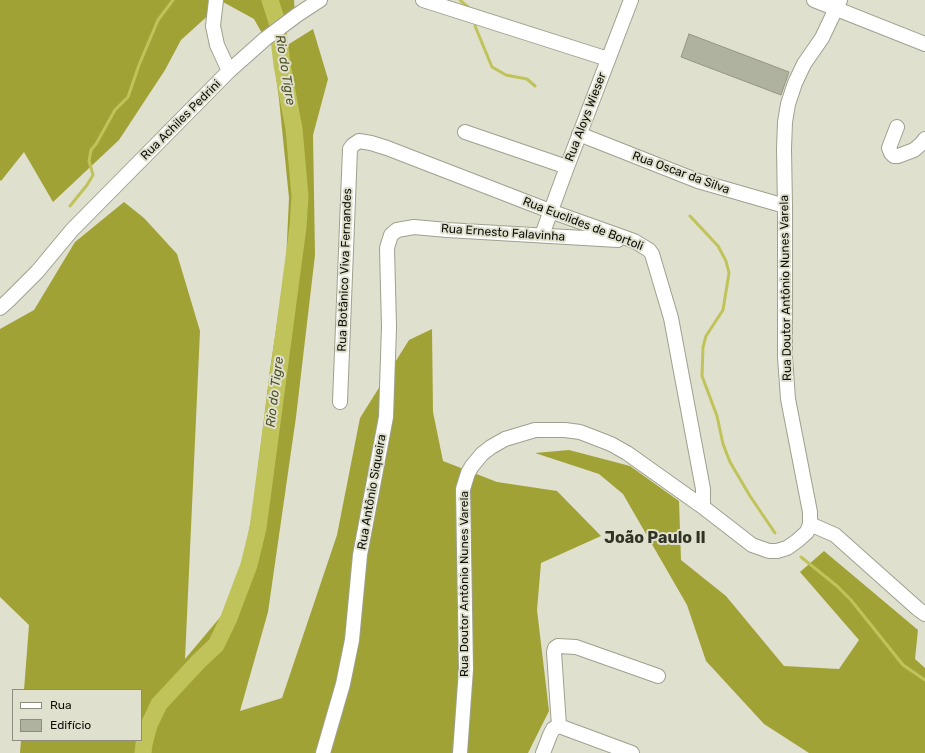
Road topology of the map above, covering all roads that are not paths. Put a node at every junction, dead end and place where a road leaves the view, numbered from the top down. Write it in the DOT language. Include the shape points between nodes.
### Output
graph roads {
  1 [pos="216,0"];
  2 [pos="320,0"];
  3 [pos="423,0"];
  4 [pos="631,0"];
  5 [pos="814,0"];
  6 [pos="838,4"];
  7 [pos="925,44"];
  8 [pos="608,59"];
  9 [pos="229,71"];
  10 [pos="897,127"];
  11 [pos="465,132"];
  12 [pos="579,134"];
  13 [pos="925,139"];
  14 [pos="359,141"];
  15 [pos="567,167"];
  16 [pos="785,206"];
  17 [pos="550,211"];
  18 [pos="397,230"];
  19 [pos="542,235"];
  20 [pos="634,241"];
  21 [pos="0,308"];
  22 [pos="340,402"];
  23 [pos="703,507"];
  24 [pos="810,524"];
  25 [pos="925,614"];
  26 [pos="658,676"];
  27 [pos="559,726"];
  28 [pos="323,753"];
  29 [pos="460,753"];
  30 [pos="543,753"];
  31 [pos="632,753"];
  1 -- 9 [label="street" via="213,26 217,45"];
  2 -- 9 [label="street, Rua Achiles Pedrini" via="265,39"];
  3 -- 8 [label="street"];
  4 -- 8 [label="street, Rua Aloys Wieser"];
  5 -- 6 [label="street"];
  6 -- 7 [label="street"];
  6 -- 16 [label="street, Rua Doutor Antônio Nunes Varela" via="822,38 804,64 788,104 784,149"];
  8 -- 12 [label="street, Rua Aloys Wieser"];
  9 -- 21 [label="street, Rua Achiles Pedrini" via="72,230 37,272"];
  10 -- 13 [label="street" via="889,148 890,154 894,156 914,150"];
  11 -- 15 [label="street"];
  12 -- 15 [label="street, Rua Aloys Wieser"];
  12 -- 16 [label="street, Rua Oscar da Silva" via="698,181"];
  14 -- 17 [label="street, Rua Euclides de Bortoli" via="387,148"];
  14 -- 22 [label="street, Rua Botânico Viva Fernandes" via="350,149"];
  15 -- 17 [label="street, Rua Aloys Wieser"];
  16 -- 24 [label="street, Rua Doutor Antônio Nunes Varela" via="786,376"];
  17 -- 19 [label="street, Rua Aloys Wieser"];
  17 -- 20 [label="street, Rua Euclides de Bortoli"];
  18 -- 19 [label="street, Rua Ernesto Falavinha" via="414,227"];
  18 -- 28 [label="street, Rua Antônio Siqueira" via="390,235 387,248 389,327 386,417 360,556 352,640 343,684"];
  19 -- 20 [label="street, Rua Ernesto Falavinha"];
  20 -- 23 [label="street, Rua Euclides de Bortoli" via="652,254 672,318 703,489"];
  23 -- 24 [label="street, Rua Doutor Antônio Nunes Varela" via="752,545 769,551 787,548 807,532"];
  23 -- 29 [label="street, Rua Doutor Antônio Nunes Varela" via="627,453 580,432 535,430 505,439 482,454 468,473 463,489 466,669"];
  24 -- 25 [label="street" via="835,535"];
  26 -- 27 [label="street" via="576,647 558,646 554,652"];
  27 -- 30 [label="street" via="550,734"];
  27 -- 31 [label="street"];
}
